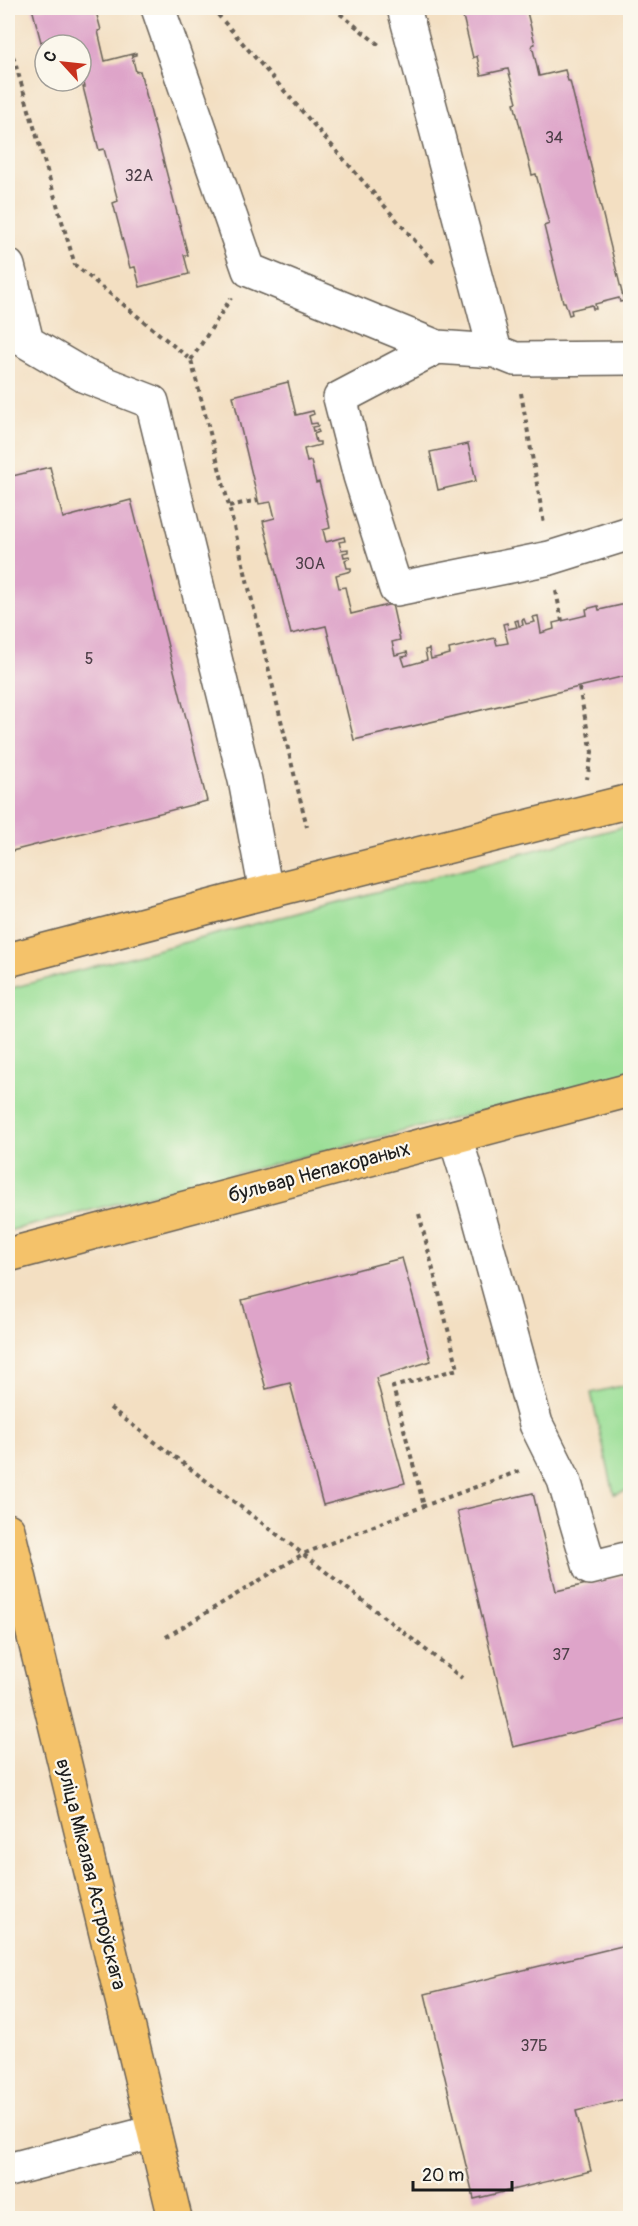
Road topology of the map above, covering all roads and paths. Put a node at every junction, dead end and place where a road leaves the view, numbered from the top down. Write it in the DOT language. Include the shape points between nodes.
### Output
graph roads {
  1 [pos="158,8"];
  2 [pos="212,8"];
  3 [pos="404,8"];
  4 [pos="8,266"];
  5 [pos="249,270"];
  6 [pos="441,270"];
  7 [pos="437,348"];
  8 [pos="505,355"];
  9 [pos="630,358"];
  10 [pos="191,360"];
  11 [pos="258,500"];
  12 [pos="229,506"];
  13 [pos="630,533"];
  14 [pos="550,558"];
  15 [pos="562,621"];
  16 [pos="579,688"];
  17 [pos="630,801"];
  18 [pos="581,813"];
  19 [pos="266,892"];
  20 [pos="8,960"];
  21 [pos="630,1090"];
  22 [pos="455,1137"];
  23 [pos="419,1214"];
  24 [pos="8,1255"];
  25 [pos="110,1408"];
  26 [pos="554,1459"];
  27 [pos="424,1506"];
  28 [pos="8,1530"];
  29 [pos="303,1554"];
  30 [pos="630,1557"];
  31 [pos="166,1637"];
  32 [pos="462,1678"];
  33 [pos="154,2132"];
  34 [pos="8,2170"];
  35 [pos="175,2218"];
  1 -- 5 [label="lane"];
  2 -- 6 [label="path"];
  3 -- 8 [label="lane"];
  4 -- 19 [label="lane" via="27,342 85,376 152,402 245,780"];
  5 -- 7 [label="lane"];
  5 -- 10 [label="path"];
  7 -- 8 [label="lane"];
  7 -- 14 [label="lane" via="340,398 396,589"];
  8 -- 9 [label="lane"];
  8 -- 14 [label="path"];
  11 -- 12 [label="path"];
  13 -- 14 [label="lane"];
  14 -- 15 [label="path"];
  16 -- 18 [label="path" via="592,752"];
  17 -- 18 [label="main road"];
  18 -- 19 [label="main road"];
  19 -- 20 [label="main road"];
  21 -- 22 [label="main road, бульвар Непакораных"];
  22 -- 24 [label="main road, бульвар Непакораных"];
  22 -- 26 [label="lane" via="536,1424"];
  23 -- 27 [label="path" via="458,1369 393,1388"];
  25 -- 29 [label="path"];
  26 -- 27 [label="path"];
  26 -- 30 [label="lane" via="590,1568"];
  27 -- 29 [label="path"];
  28 -- 33 [label="main road, вуліца Мікалая Астроўскага"];
  29 -- 31 [label="path"];
  29 -- 32 [label="path"];
  33 -- 34 [label="lane"];
  33 -- 35 [label="main road, вуліца Мікалая Астроўскага"];
}
